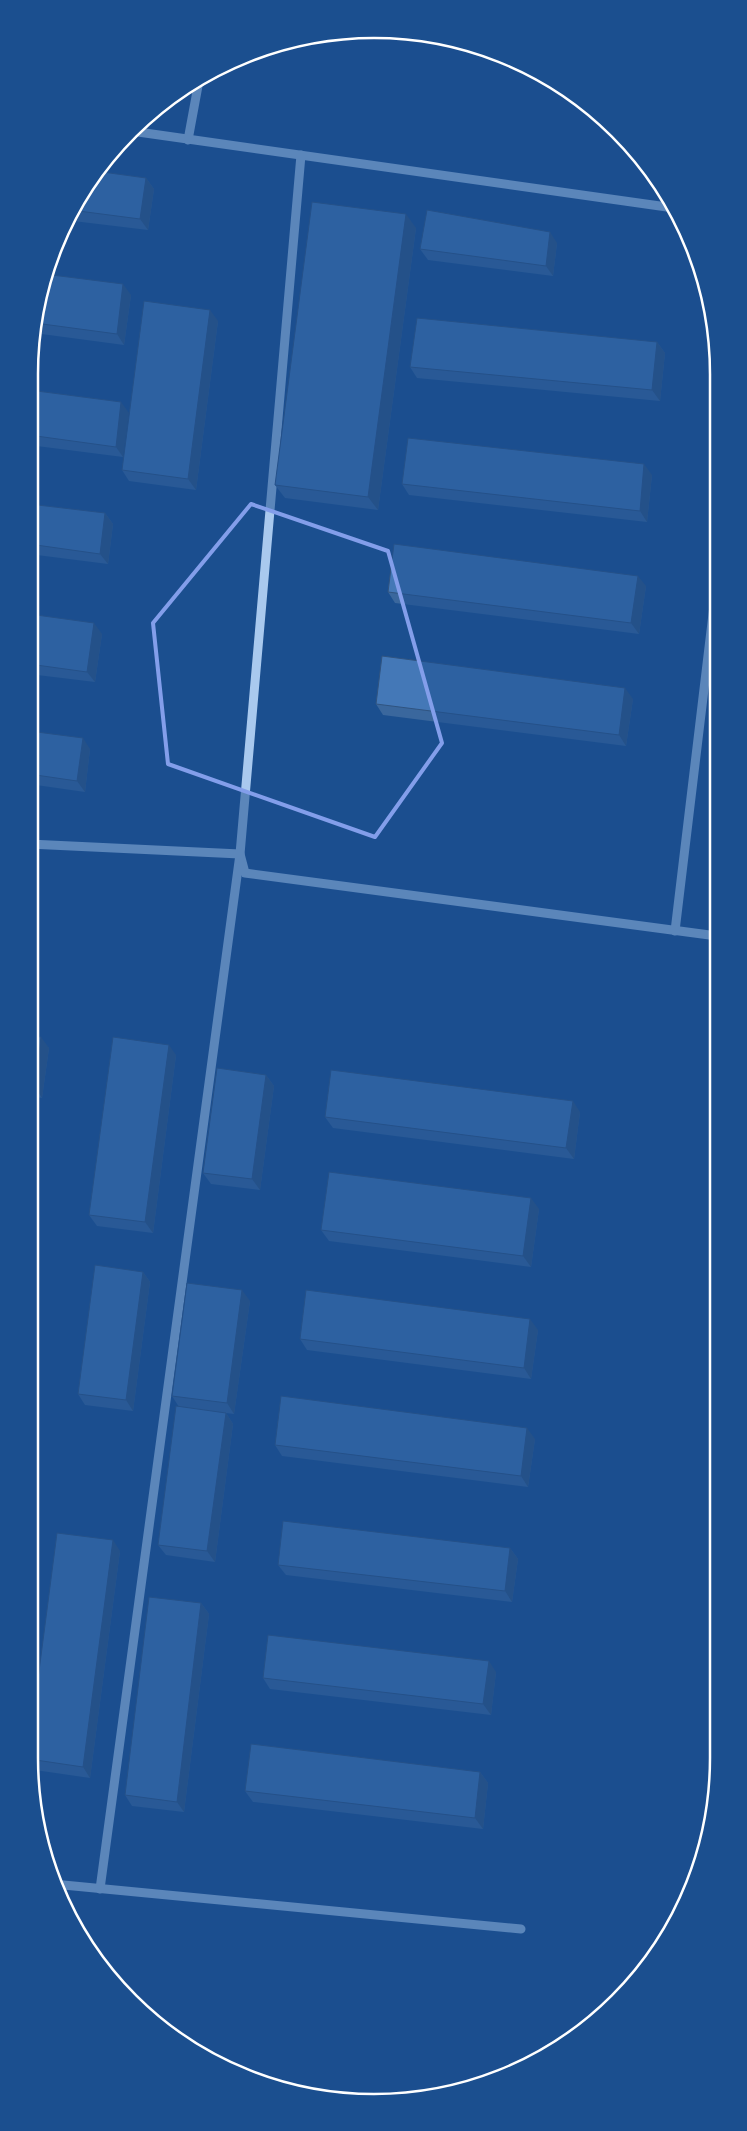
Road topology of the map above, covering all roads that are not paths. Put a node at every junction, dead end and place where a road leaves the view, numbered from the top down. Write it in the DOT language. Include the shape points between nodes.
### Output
graph roads {
  1 [pos="198,88"];
  2 [pos="140,132"];
  3 [pos="188,140"];
  4 [pos="301,155"];
  5 [pos="664,207"];
  6 [pos="710,639"];
  7 [pos="38,844"];
  8 [pos="240,854"];
  9 [pos="675,931"];
  10 [pos="710,935"];
  11 [pos="63,1885"];
  12 [pos="100,1889"];
  13 [pos="521,1928"];
  1 -- 3 [label="street"];
  2 -- 3 [label="street"];
  3 -- 4 [label="street"];
  4 -- 5 [label="street"];
  4 -- 8 [label="street"];
  6 -- 9 [label="street"];
  7 -- 8 [label="street"];
  8 -- 9 [label="street" via="245,873"];
  8 -- 12 [label="street"];
  9 -- 10 [label="street"];
  11 -- 12 [label="street"];
  12 -- 13 [label="street"];
}
